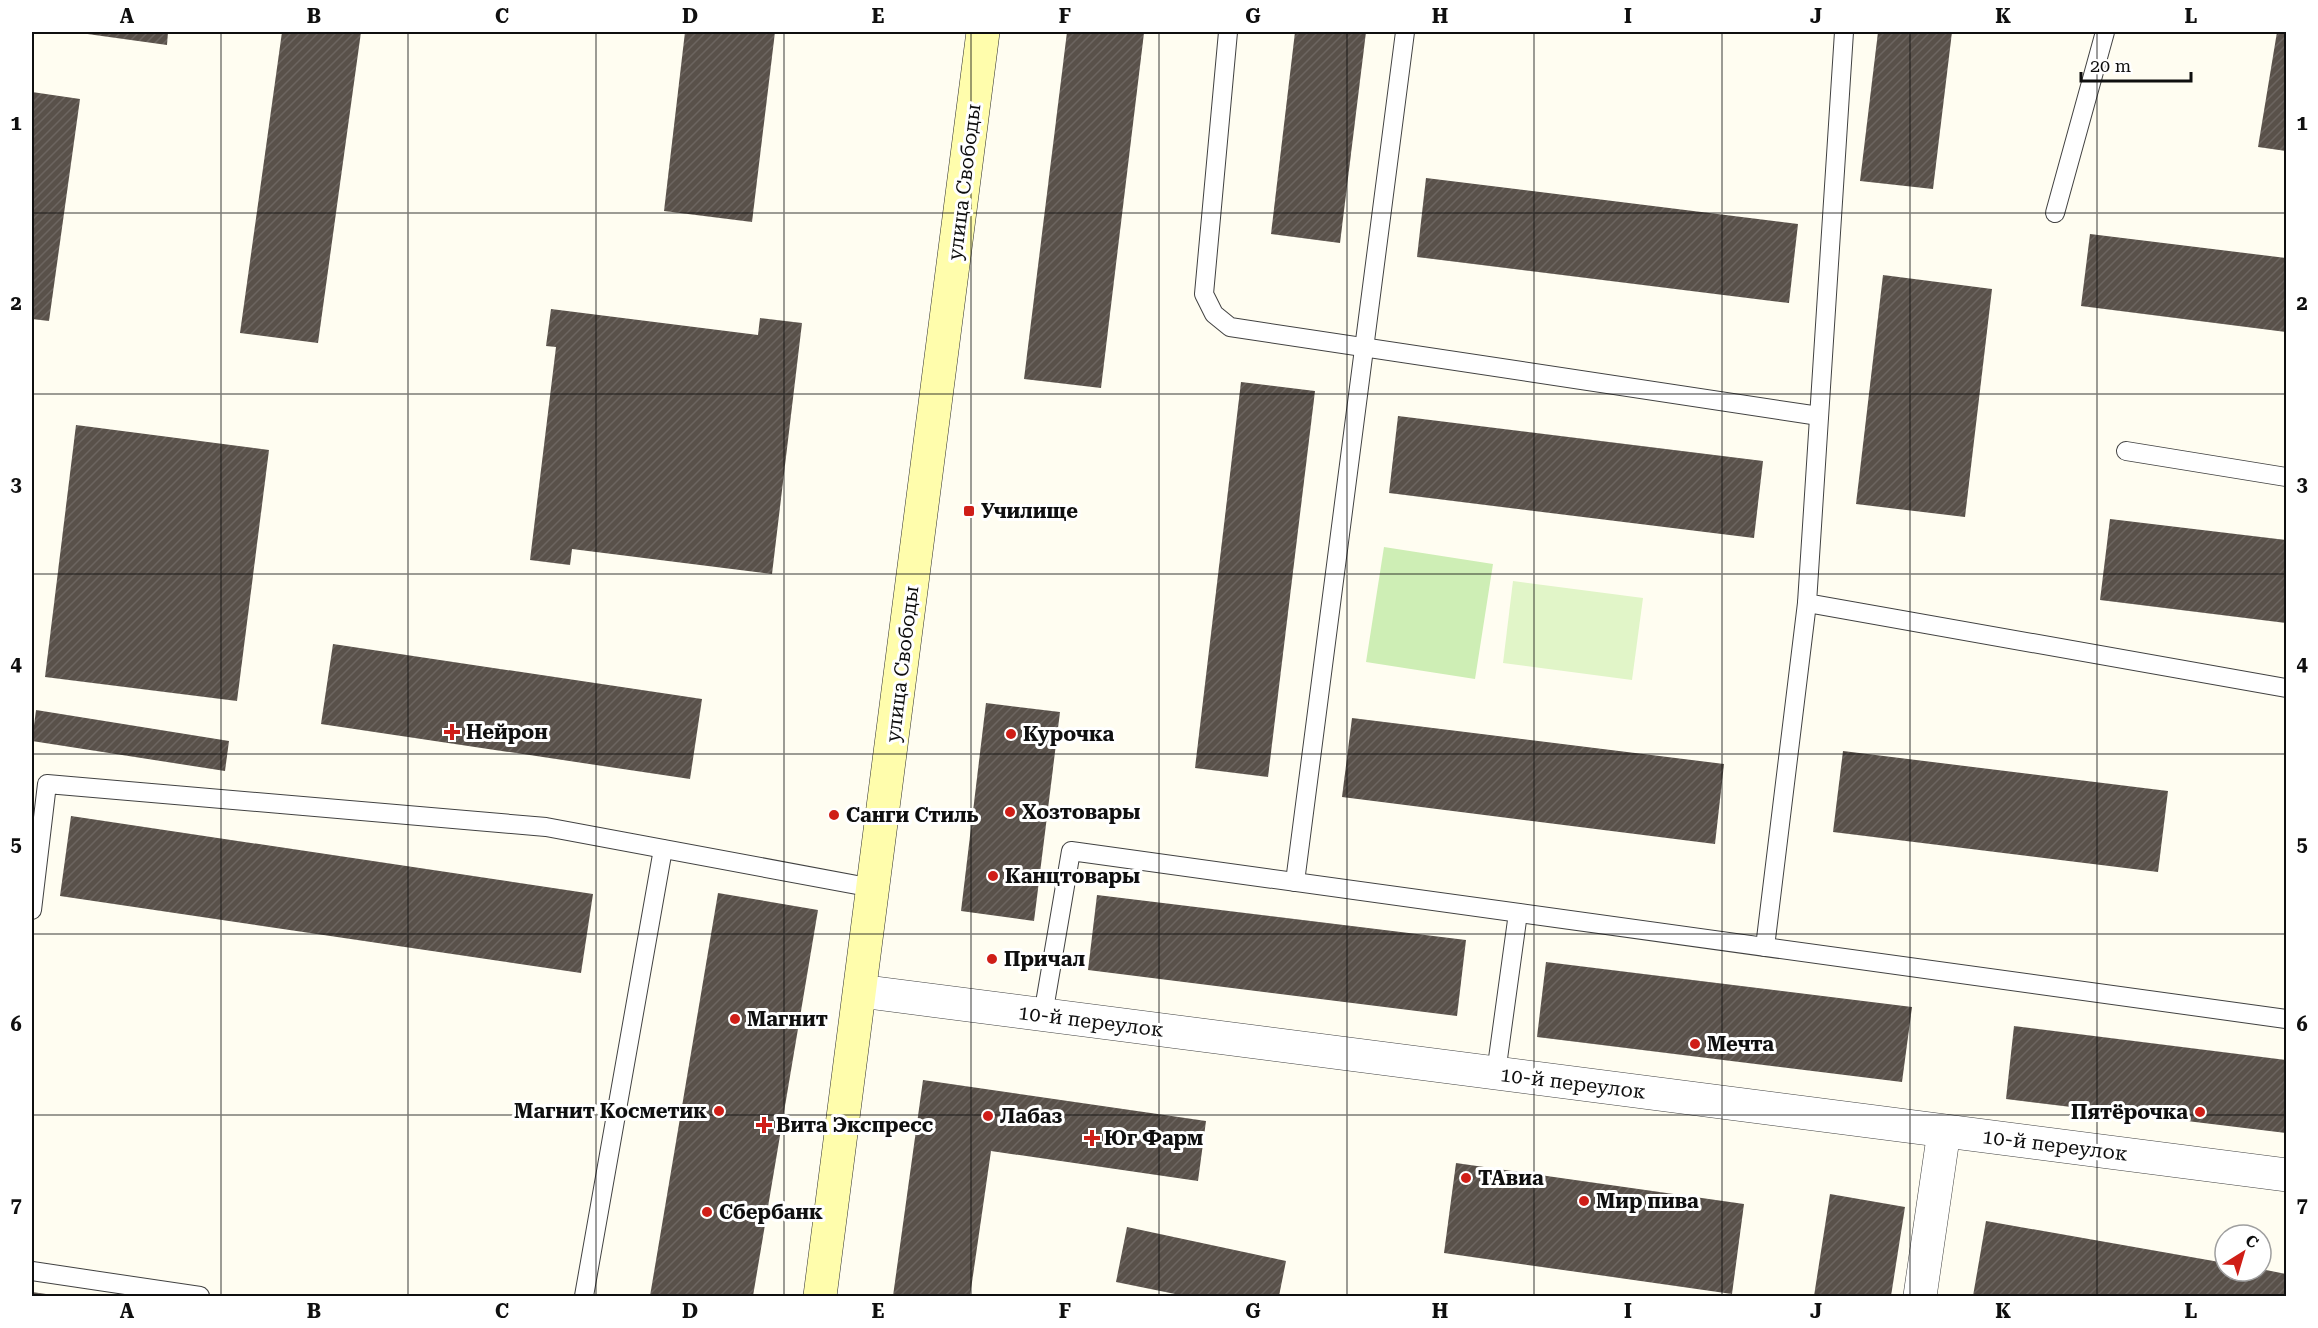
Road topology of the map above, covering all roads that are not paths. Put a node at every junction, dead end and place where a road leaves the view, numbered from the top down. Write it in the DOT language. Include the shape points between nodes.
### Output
graph roads {
  1 [pos="983,32"];
  2 [pos="1228,32"];
  3 [pos="1406,32"];
  4 [pos="1844,32"];
  5 [pos="2105,32"];
  6 [pos="2055,213"];
  7 [pos="1364,347"];
  8 [pos="1819,416"];
  9 [pos="2126,451"];
  10 [pos="2286,477"];
  11 [pos="1807,603"];
  12 [pos="2286,688"];
  13 [pos="663,849"];
  14 [pos="1295,882"];
  15 [pos="873,888"];
  16 [pos="32,910"];
  17 [pos="1518,913"];
  18 [pos="1765,947"];
  19 [pos="860,991"];
  20 [pos="1044,1015"];
  21 [pos="2286,1019"];
  22 [pos="1496,1073"];
  23 [pos="1944,1131"];
  24 [pos="2286,1175"];
  25 [pos="32,1271"];
  26 [pos="200,1296"];
  27 [pos="584,1296"];
  28 [pos="820,1296"];
  29 [pos="1920,1296"];
  1 -- 15 [label="main road, улица Свободы"];
  2 -- 7 [label="lane" via="1204,294 1214,314 1230,327"];
  3 -- 7 [label="lane"];
  4 -- 8 [label="lane"];
  5 -- 6 [label="lane"];
  7 -- 8 [label="lane"];
  7 -- 14 [label="lane"];
  8 -- 11 [label="lane"];
  9 -- 10 [label="lane"];
  11 -- 12 [label="lane"];
  11 -- 18 [label="lane"];
  13 -- 15 [label="lane"];
  13 -- 16 [label="lane" via="546,827 47,784"];
  13 -- 27 [label="lane"];
  14 -- 17 [label="lane"];
  14 -- 20 [label="lane" via="1071,851"];
  15 -- 19 [label="main road, улица Свободы"];
  17 -- 18 [label="lane"];
  17 -- 22 [label="lane"];
  18 -- 21 [label="lane"];
  19 -- 20 [label="street, 10-й переулок"];
  19 -- 28 [label="main road, улица Свободы"];
  20 -- 22 [label="street, 10-й переулок"];
  22 -- 23 [label="street, 10-й переулок"];
  23 -- 24 [label="street, 10-й переулок"];
  23 -- 29 [label="street"];
  25 -- 26 [label="lane"];
}
